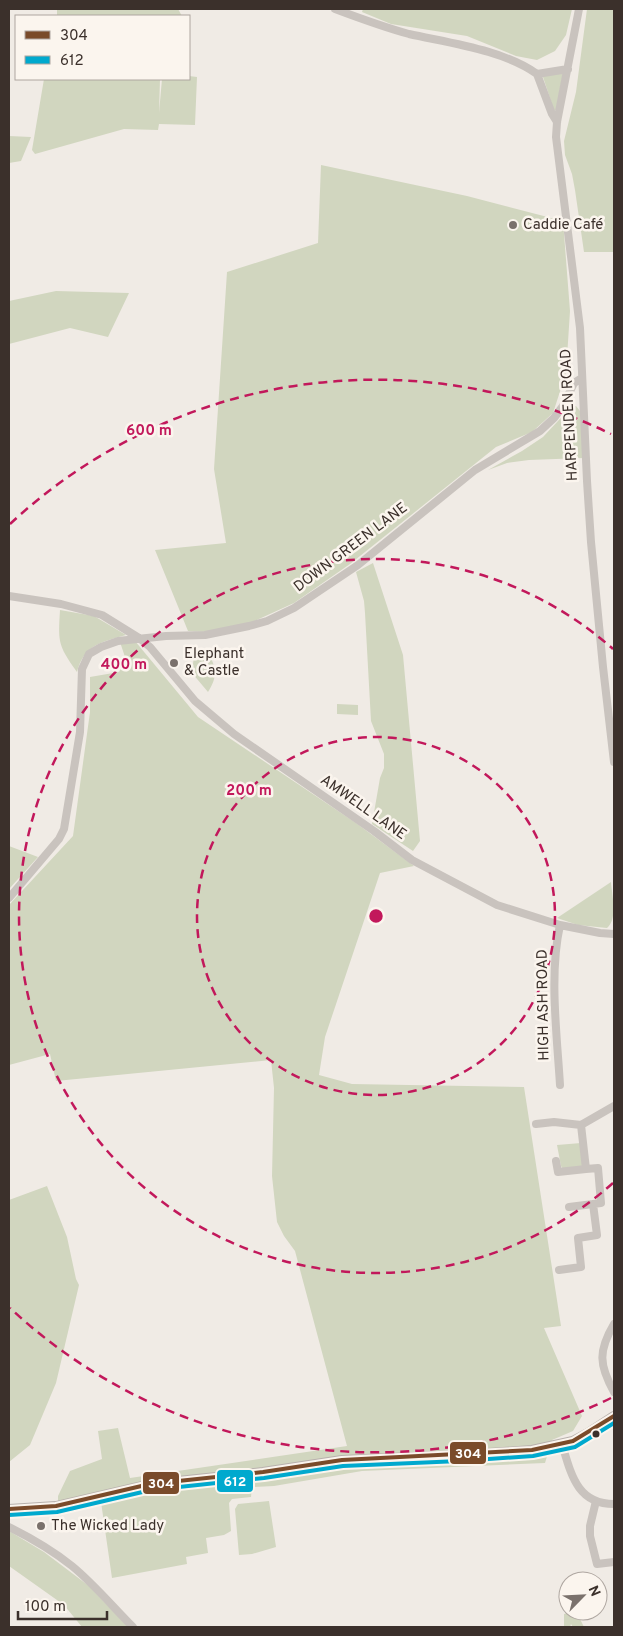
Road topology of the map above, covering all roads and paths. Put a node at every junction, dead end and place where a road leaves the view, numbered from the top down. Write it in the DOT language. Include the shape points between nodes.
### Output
graph roads {
  1 [pos="335,9"];
  2 [pos="580,9"];
  3 [pos="568,69"];
  4 [pos="537,74"];
  5 [pos="557,122"];
  6 [pos="582,378"];
  7 [pos="9,596"];
  8 [pos="139,638"];
  9 [pos="614,762"];
  10 [pos="9,898"];
  11 [pos="560,925"];
  12 [pos="613,932"];
  13 [pos="560,1085"];
  14 [pos="614,1106"];
  15 [pos="536,1124"];
  16 [pos="581,1125"];
  17 [pos="556,1161"];
  18 [pos="586,1169"];
  19 [pos="593,1204"];
  20 [pos="569,1207"];
  21 [pos="559,1270"];
  22 [pos="614,1324"];
  23 [pos="614,1372"];
  24 [pos="605,1375"];
  25 [pos="614,1392"];
  26 [pos="614,1416"];
  27 [pos="562,1444"];
  28 [pos="596,1501"];
  29 [pos="614,1504"];
  30 [pos="9,1509"];
  31 [pos="9,1526"];
  32 [pos="614,1562"];
  33 [pos="133,1627"];
  1 -- 4 [label="street" via="392,29 477,49"];
  2 -- 3 [label="street, HARPENDEN ROAD"];
  3 -- 4 [label="street"];
  3 -- 5 [label="street, HARPENDEN ROAD"];
  4 -- 5 [label="street"];
  5 -- 6 [label="street, HARPENDEN ROAD" via="556,137 580,328"];
  6 -- 8 [label="street, DOWN GREEN LANE" via="574,383 563,406 540,431 476,470 353,568 294,608 267,621 205,635"];
  6 -- 9 [label="street, HARPENDEN ROAD" via="592,551"];
  7 -- 8 [label="street, AMWELL LANE" via="102,614"];
  8 -- 10 [label="street, DOWN GREEN LANE" via="101,647 89,654 85,661 78,750 64,829"];
  8 -- 11 [label="street, AMWELL LANE" via="195,701 234,734 412,860 497,905"];
  11 -- 12 [label="street, AMWELL LANE" via="600,933"];
  11 -- 13 [label="street, HIGH ASH ROAD" via="555,970"];
  14 -- 16 [label="street"];
  15 -- 16 [label="street"];
  16 -- 18 [label="street"];
  17 -- 18 [label="street" via="558,1172"];
  18 -- 19 [label="street" via="598,1168 602,1203"];
  19 -- 20 [label="street"];
  19 -- 21 [label="street" via="596,1235 578,1238 581,1267"];
  22 -- 24 [label="street" via="602,1351"];
  23 -- 24 [label="street"];
  24 -- 25 [label="street"];
  26 -- 27 [label="main road" via="588,1434"];
  27 -- 28 [label="street" via="579,1489"];
  27 -- 30 [label="main road" via="520,1452 342,1460 150,1484 64,1504"];
  28 -- 29 [label="street"];
  28 -- 32 [label="street" via="590,1536 597,1564"];
  31 -- 33 [label="street" via="73,1566"];
}
